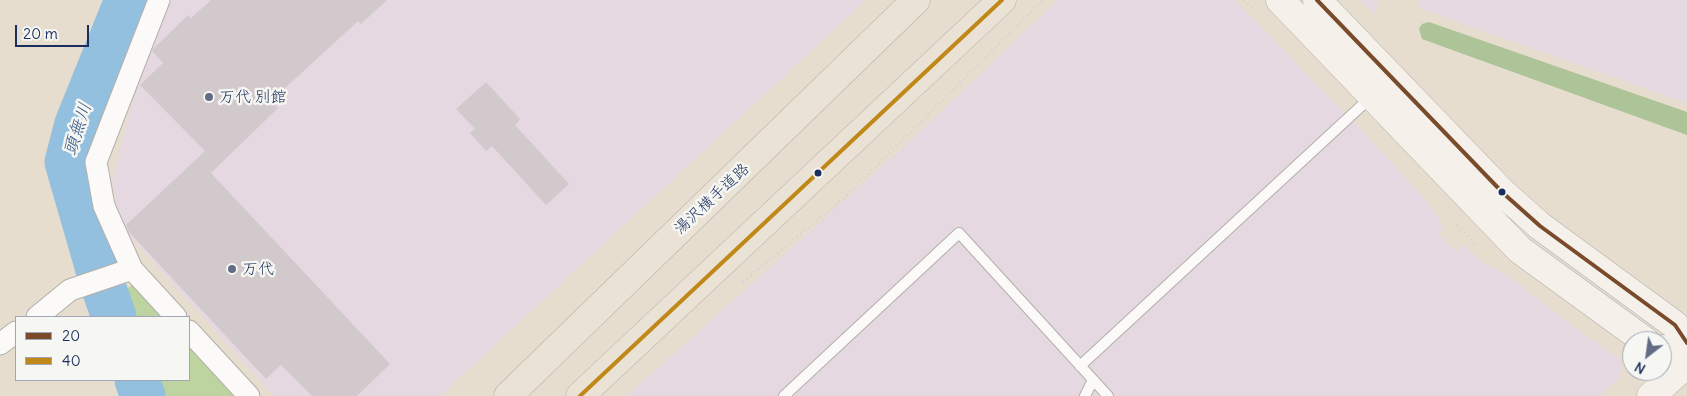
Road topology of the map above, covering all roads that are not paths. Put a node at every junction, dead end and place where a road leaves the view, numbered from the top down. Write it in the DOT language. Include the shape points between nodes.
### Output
graph roads {
  1 [pos="159,0"];
  2 [pos="916,0"];
  3 [pos="1002,0"];
  4 [pos="1280,0"];
  5 [pos="1317,0"];
  6 [pos="1372,97"];
  7 [pos="124,272"];
  8 [pos="38,316"];
  9 [pos="175,316"];
  10 [pos="190,331"];
  11 [pos="1631,331"];
  12 [pos="15,333"];
  13 [pos="1687,343"];
  14 [pos="0,344"];
  15 [pos="1672,351"];
  16 [pos="1687,354"];
  17 [pos="1687,364"];
  18 [pos="1080,366"];
  19 [pos="1093,380"];
  20 [pos="249,396"];
  21 [pos="508,396"];
  22 [pos="580,396"];
  23 [pos="784,396"];
  24 [pos="1085,396"];
  25 [pos="1108,396"];
  26 [pos="1651,396"];
  1 -- 7 [label="street" via="96,162 104,206"];
  2 -- 21 [label="highway, 湯沢横手道路"];
  3 -- 22 [label="highway"];
  4 -- 6 [label="street"];
  5 -- 13 [label="street" via="1503,193 1540,226 1675,325"];
  6 -- 11 [label="street" via="1520,250"];
  6 -- 18 [label="lane"];
  7 -- 8 [label="street" via="70,290"];
  7 -- 9 [label="street"];
  10 -- 20 [label="street"];
  12 -- 14 [label="street"];
  15 -- 16 [label="street"];
  17 -- 26 [label="street"];
  18 -- 19 [label="lane"];
  18 -- 23 [label="lane" via="959,233"];
  19 -- 24 [label="lane"];
  19 -- 25 [label="lane"];
}
